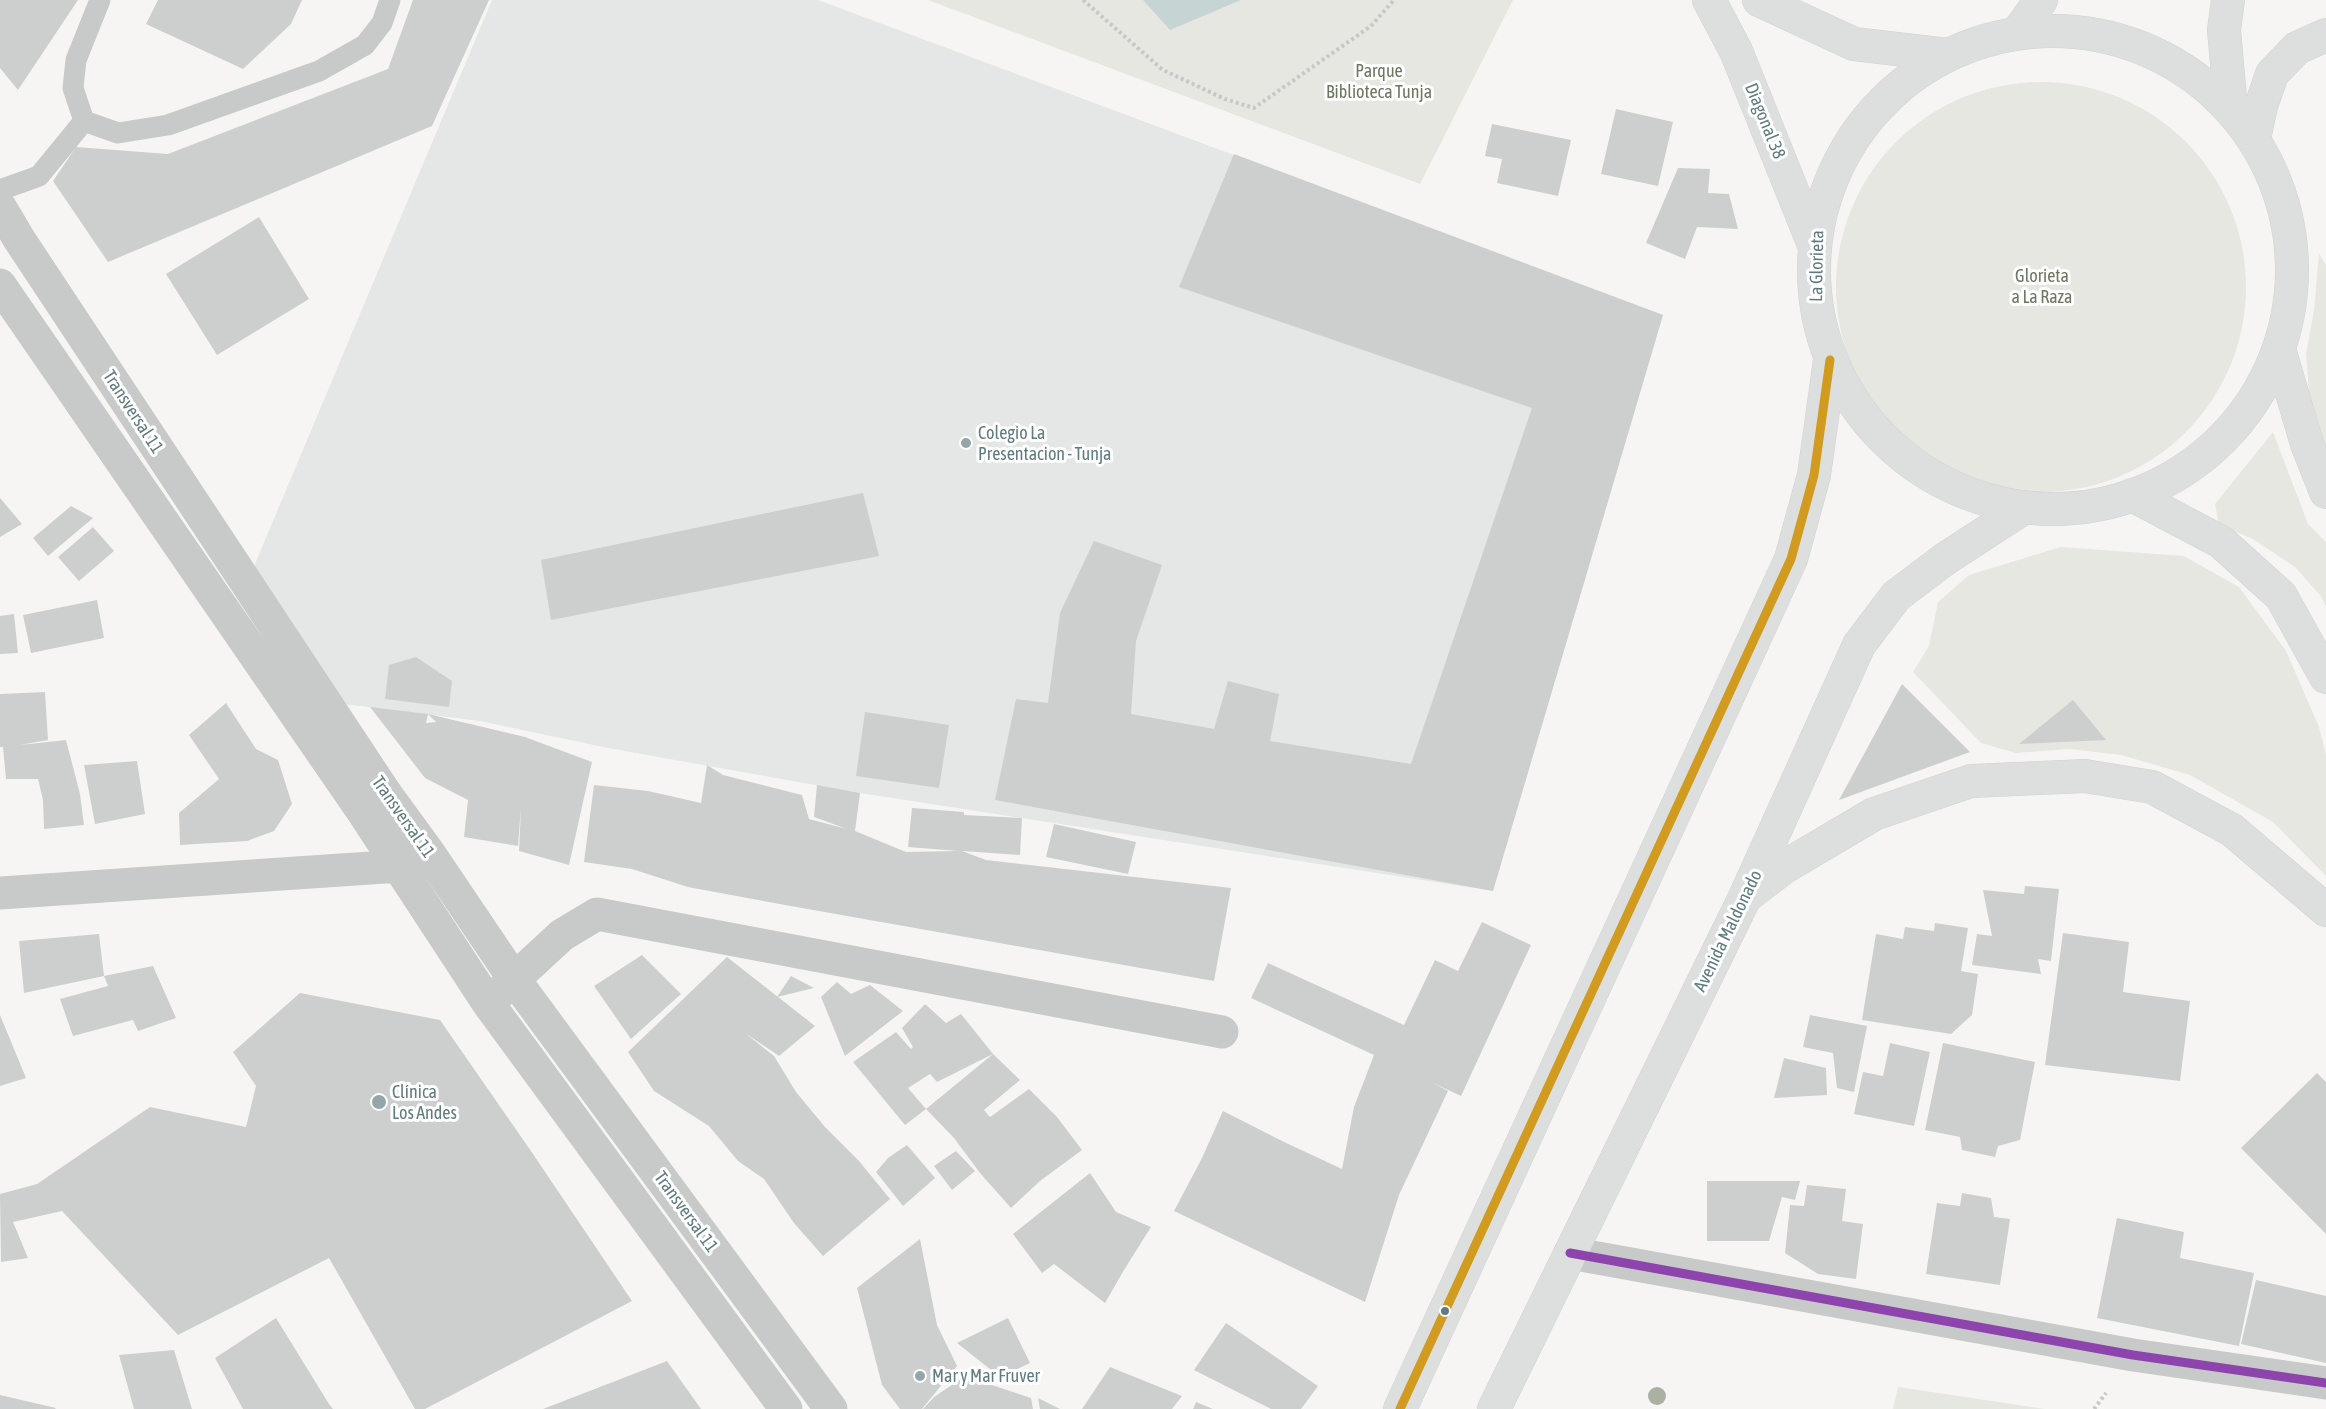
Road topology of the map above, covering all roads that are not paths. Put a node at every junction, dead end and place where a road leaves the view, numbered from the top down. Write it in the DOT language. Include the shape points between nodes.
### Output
graph roads {
  1 [pos="100,0"];
  2 [pos="390,0"];
  3 [pos="1710,0"];
  4 [pos="1759,0"];
  5 [pos="2041,0"];
  6 [pos="2228,0"];
  7 [pos="2017,33"];
  8 [pos="2326,34"];
  9 [pos="1948,55"];
  10 [pos="2230,109"];
  11 [pos="84,121"];
  12 [pos="2254,139"];
  13 [pos="0,190"];
  14 [pos="0,207"];
  15 [pos="9,242"];
  16 [pos="1814,244"];
  17 [pos="0,285"];
  18 [pos="2279,349"];
  19 [pos="1830,360"];
  20 [pos="2326,492"];
  21 [pos="2132,495"];
  22 [pos="2025,507"];
  23 [pos="2326,677"];
  24 [pos="414,860"];
  25 [pos="0,892"];
  26 [pos="1745,897"];
  27 [pos="2326,910"];
  28 [pos="514,979"];
  29 [pos="488,1003"];
  30 [pos="1222,1032"];
  31 [pos="1570,1253"];
  32 [pos="2326,1383"];
  33 [pos="786,1409"];
  34 [pos="831,1409"];
  35 [pos="1400,1409"];
  36 [pos="1494,1409"];
  1 -- 11 [label="lane" via="76,60 73,88"];
  2 -- 11 [label="lane" via="382,23 365,45 319,71 168,125 118,133"];
  3 -- 16 [label="main road, Diagonal 38" via="1736,51"];
  4 -- 9 [label="main road" via="1854,44"];
  5 -- 7 [label="main road"];
  6 -- 10 [label="main road" via="2224,30"];
  7 -- 9 [label="main road, La Glorieta"];
  7 -- 10 [label="main road, La Glorieta" via="2057,31 2096,35 2134,45 2202,82"];
  8 -- 12 [label="main road" via="2297,48 2272,74 2260,106"];
  9 -- 16 [label="main road, La Glorieta" via="1891,94 1847,147 1820,210"];
  10 -- 12 [label="main road, La Glorieta"];
  11 -- 13 [label="lane" via="39,176"];
  12 -- 18 [label="main road, La Glorieta" via="2279,191 2293,254 2288,318"];
  14 -- 15 [label="street, Transversal 11"];
  15 -- 24 [label="street, Transversal 11" via="386,794"];
  16 -- 19 [label="main road, La Glorieta" via="1813,284 1818,323"];
  17 -- 24 [label="street, Transversal 11"];
  18 -- 20 [label="main road" via="2307,444"];
  18 -- 21 [label="main road, La Glorieta" via="2265,382 2222,438 2195,462"];
  19 -- 22 [label="main road, La Glorieta" via="1867,423 1893,449 1954,488 1989,501"];
  19 -- 35 [label="main road" via="1814,475 1791,559"];
  21 -- 22 [label="main road, La Glorieta" via="2097,504"];
  21 -- 23 [label="main road" via="2222,542 2281,596"];
  22 -- 26 [label="main road, Avenida Maldonado" via="1896,596 1859,645"];
  24 -- 25 [label="street"];
  24 -- 28 [label="street, Transversal 11"];
  24 -- 29 [label="street, Transversal 11"];
  26 -- 27 [label="main road" via="1786,866 1874,813 1971,781 2085,776 2152,787 2232,830"];
  26 -- 31 [label="main road, Avenida Maldonado"];
  28 -- 29 [label="street"];
  28 -- 30 [label="street" via="562,934 597,914"];
  28 -- 34 [label="street, Transversal 11"];
  29 -- 33 [label="street, Transversal 11"];
  31 -- 32 [label="street" via="2133,1355"];
  31 -- 36 [label="main road, Avenida Maldonado"];
}
